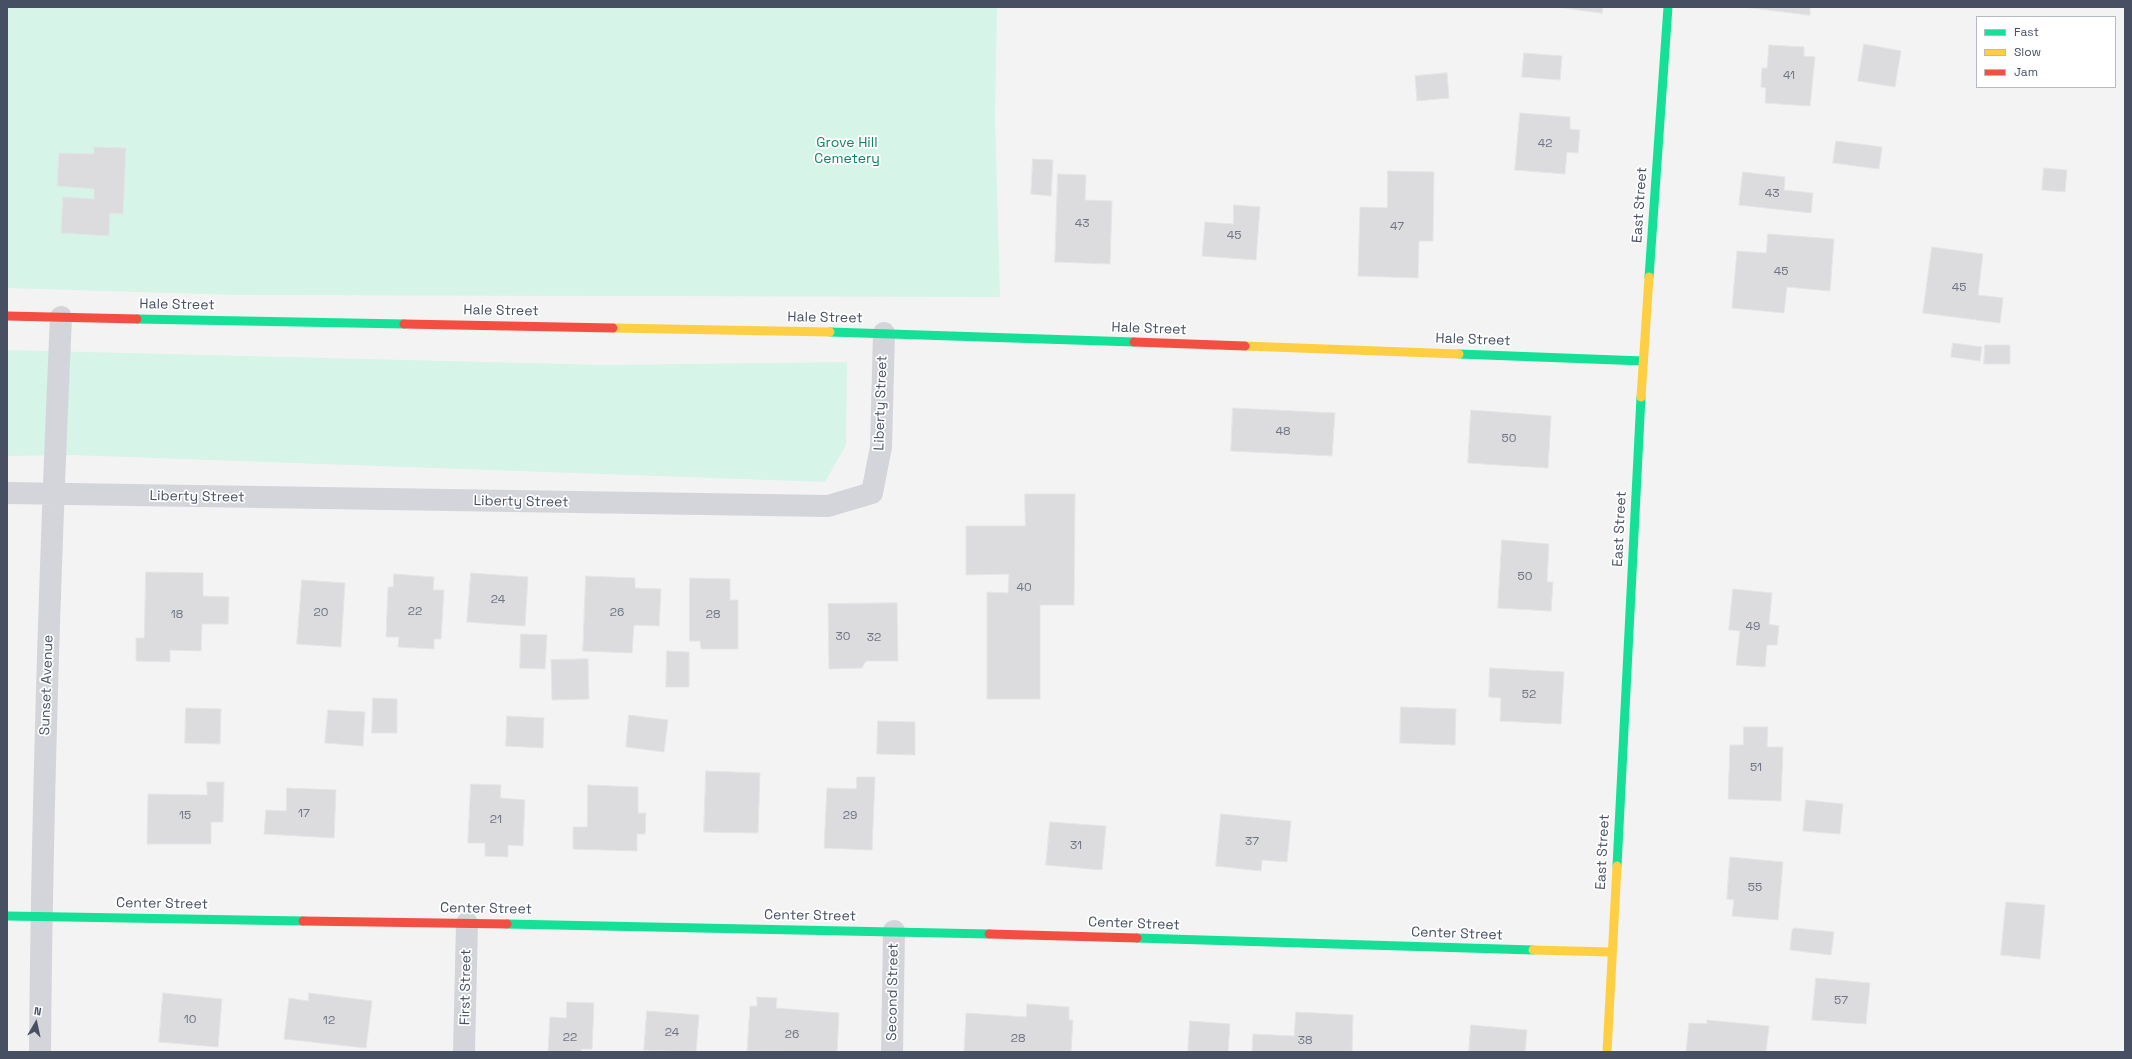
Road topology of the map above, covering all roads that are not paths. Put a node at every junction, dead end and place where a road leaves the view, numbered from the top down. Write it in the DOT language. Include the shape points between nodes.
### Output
graph roads {
  1 [pos="1668,7"];
  2 [pos="7,316"];
  3 [pos="61,317"];
  4 [pos="884,333"];
  5 [pos="1643,361"];
  6 [pos="7,493"];
  7 [pos="53,494"];
  8 [pos="7,916"];
  9 [pos="41,916"];
  10 [pos="467,923"];
  11 [pos="894,931"];
  12 [pos="1611,952"];
  13 [pos="40,1052"];
  14 [pos="464,1052"];
  15 [pos="892,1052"];
  16 [pos="1607,1052"];
  1 -- 5 [label="street, East Street"];
  2 -- 3 [label="street, Hale Street"];
  3 -- 4 [label="street, Hale Street"];
  3 -- 7 [label="street, Sunset Avenue"];
  4 -- 5 [label="street, Hale Street"];
  4 -- 7 [label="street, Liberty Street" via="881,447 872,493 828,506"];
  5 -- 12 [label="street, East Street"];
  6 -- 7 [label="street, Liberty Street"];
  7 -- 9 [label="street, Sunset Avenue"];
  8 -- 9 [label="street, Center Street"];
  9 -- 10 [label="street, Center Street"];
  9 -- 13 [label="street, Sunset Avenue"];
  10 -- 11 [label="street, Center Street"];
  10 -- 14 [label="street, First Street"];
  11 -- 12 [label="street, Center Street"];
  11 -- 15 [label="street, Second Street"];
  12 -- 16 [label="street, East Street"];
}
